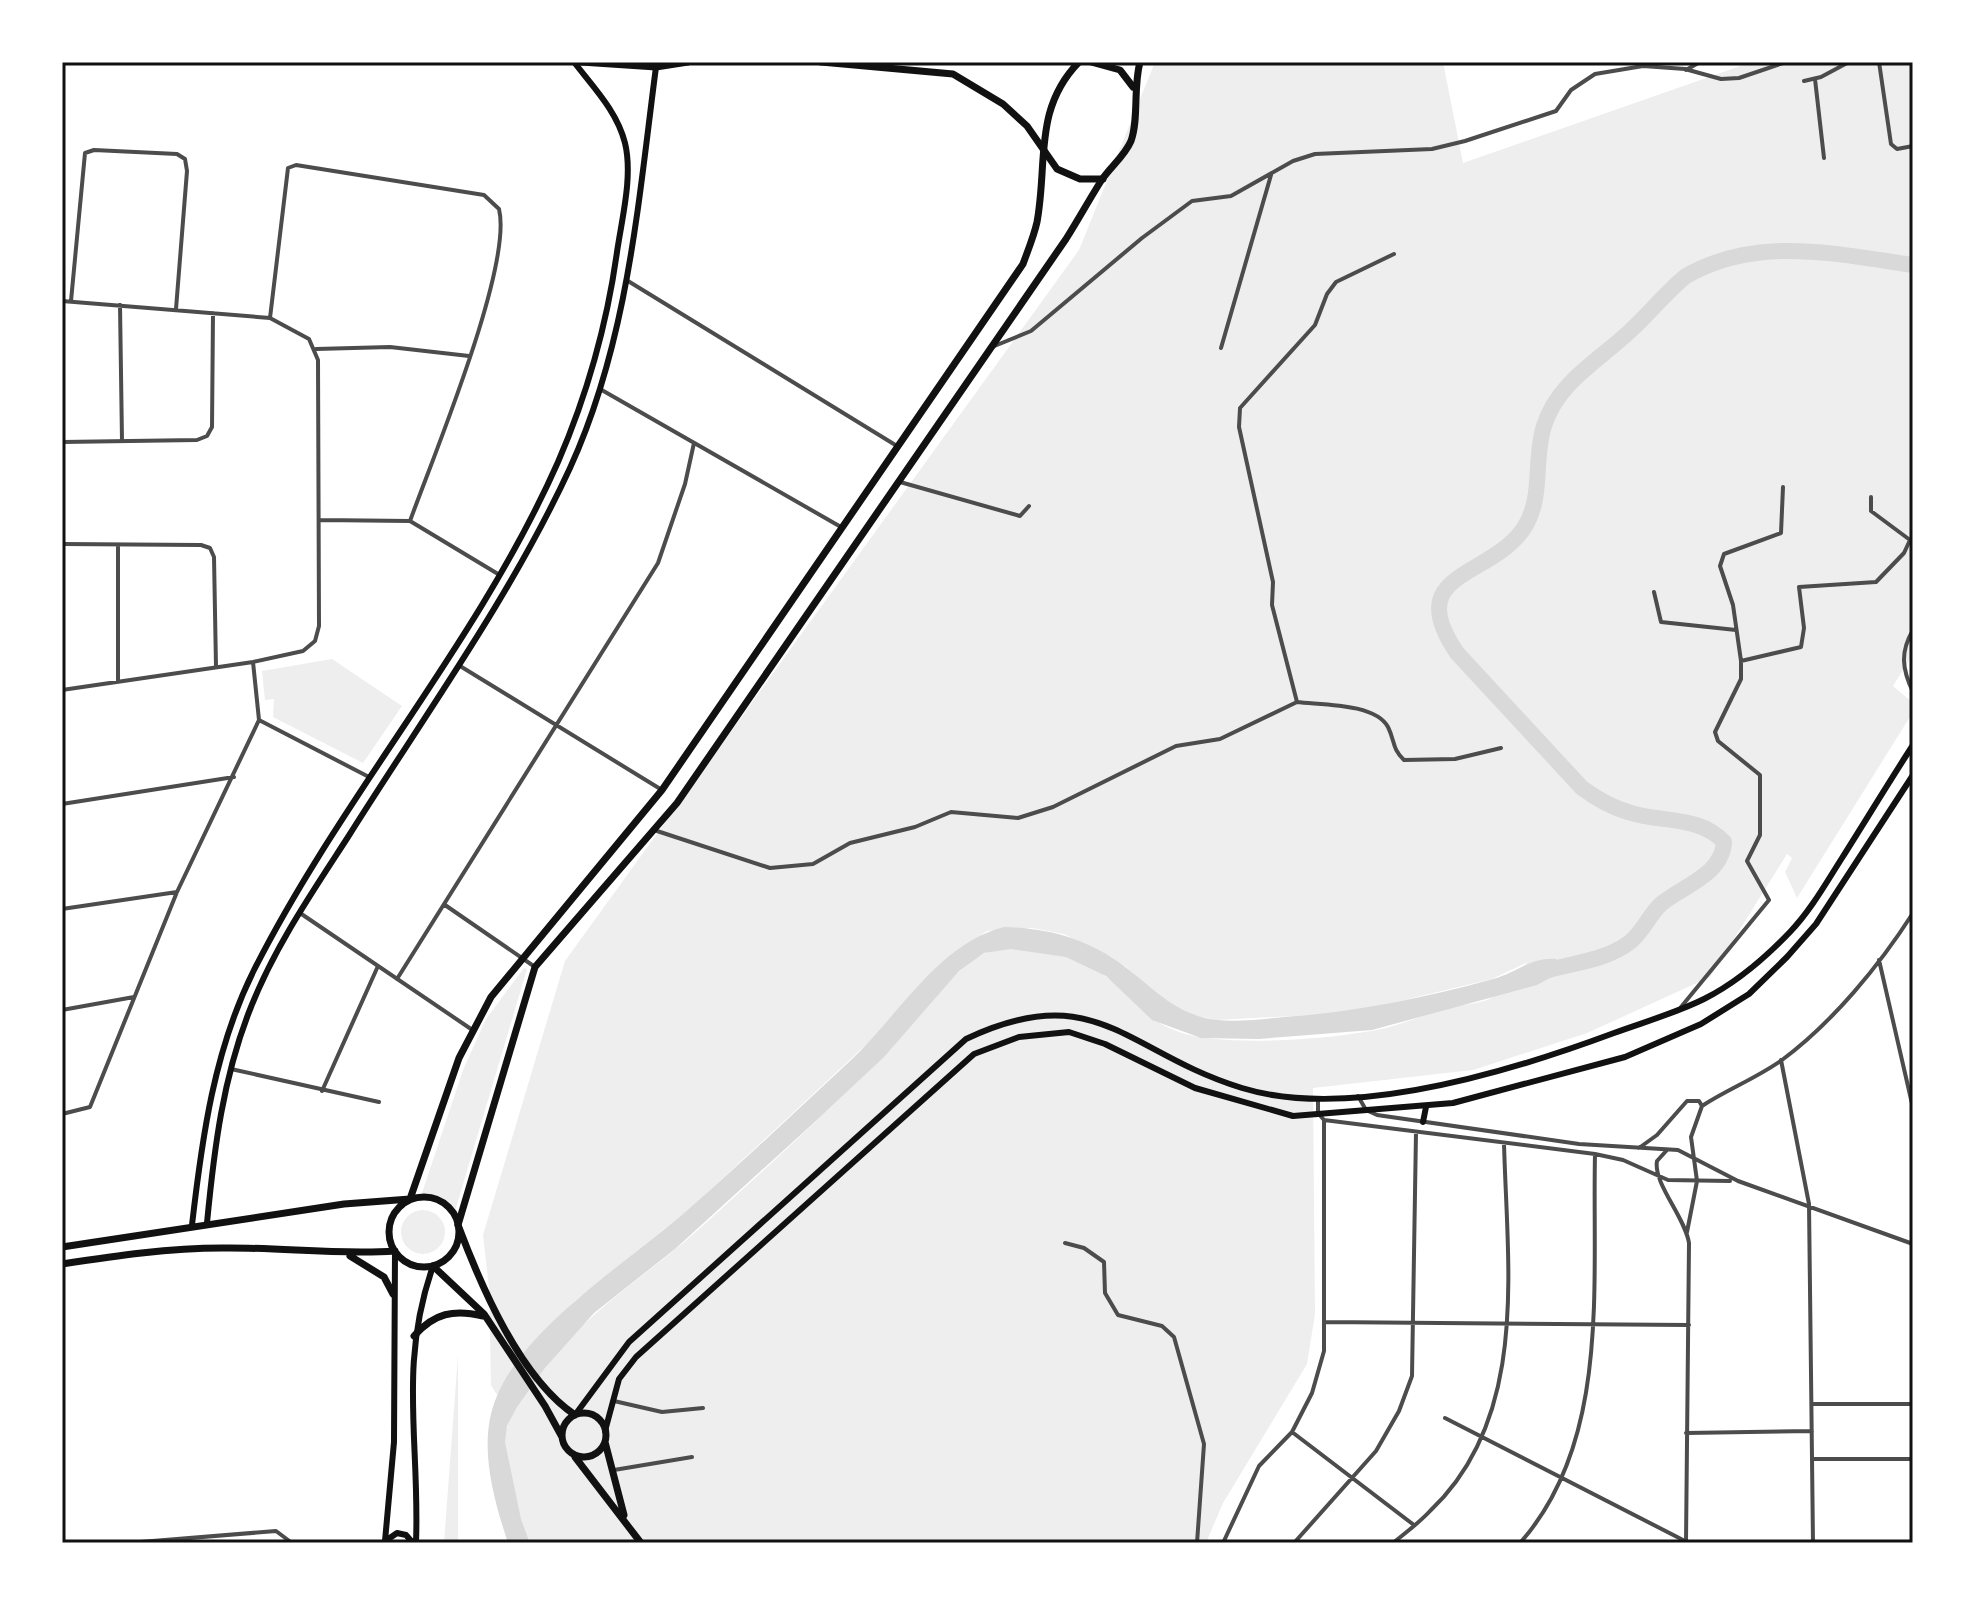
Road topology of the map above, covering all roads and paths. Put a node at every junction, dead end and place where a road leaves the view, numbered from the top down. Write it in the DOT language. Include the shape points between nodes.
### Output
graph roads {
  1 [pos="574,62"];
  2 [pos="581,62"];
  3 [pos="688,62"];
  4 [pos="821,62"];
  5 [pos="1079,62"];
  6 [pos="1091,62"];
  7 [pos="1140,62"];
  8 [pos="1700,62"];
  9 [pos="1786,62"];
  10 [pos="1849,62"];
  11 [pos="1879,62"];
  12 [pos="660,65"];
  13 [pos="1686,70"];
  14 [pos="1815,79"];
  15 [pos="1804,81"];
  16 [pos="1133,87"];
  17 [pos="1913,146"];
  18 [pos="1045,151"];
  19 [pos="1824,158"];
  20 [pos="1271,175"];
  21 [pos="1103,179"];
  22 [pos="1394,254"];
  23 [pos="628,281"];
  24 [pos="62,301"];
  25 [pos="71,301"];
  26 [pos="120,305"];
  27 [pos="176,310"];
  28 [pos="213,313"];
  29 [pos="270,318"];
  30 [pos="604,323"];
  31 [pos="619,327"];
  32 [pos="990,348"];
  33 [pos="1221,348"];
  34 [pos="315,349"];
  35 [pos="469,356"];
  36 [pos="600,389"];
  37 [pos="122,441"];
  38 [pos="62,442"];
  39 [pos="694,443"];
  40 [pos="897,446"];
  41 [pos="898,481"];
  42 [pos="1783,487"];
  43 [pos="1871,497"];
  44 [pos="1029,506"];
  45 [pos="532,513"];
  46 [pos="544,518"];
  47 [pos="320,520"];
  48 [pos="410,521"];
  49 [pos="843,528"];
  50 [pos="62,544"];
  51 [pos="118,545"];
  52 [pos="498,574"];
  53 [pos="1654,592"];
  54 [pos="1736,630"];
  55 [pos="1913,630"];
  56 [pos="1741,661"];
  57 [pos="253,662"];
  58 [pos="459,665"];
  59 [pos="216,667"];
  60 [pos="118,681"];
  61 [pos="62,690"];
  62 [pos="1913,692"];
  63 [pos="1297,702"];
  64 [pos="259,720"];
  65 [pos="559,725"];
  66 [pos="1913,745"];
  67 [pos="1501,748"];
  68 [pos="1913,775"];
  69 [pos="234,777"];
  70 [pos="369,777"];
  71 [pos="662,790"];
  72 [pos="62,804"];
  73 [pos="654,830"];
  74 [pos="304,881"];
  75 [pos="315,889"];
  76 [pos="177,892"];
  77 [pos="445,905"];
  78 [pos="62,909"];
  79 [pos="300,913"];
  80 [pos="1913,913"];
  81 [pos="523,958"];
  82 [pos="1879,960"];
  83 [pos="378,966"];
  84 [pos="535,967"];
  85 [pos="397,979"];
  86 [pos="134,997"];
  87 [pos="1680,1009"];
  88 [pos="62,1010"];
  89 [pos="471,1029"];
  90 [pos="1781,1060"];
  91 [pos="231,1069"];
  92 [pos="322,1091"];
  93 [pos="1358,1096"];
  94 [pos="1318,1098"];
  95 [pos="379,1102"];
  96 [pos="1702,1106"];
  97 [pos="1426,1107"];
  98 [pos="1913,1107"];
  99 [pos="1366,1110"];
  100 [pos="1318,1113"];
  101 [pos="62,1114"];
  102 [pos="1324,1120"];
  103 [pos="1423,1122"];
  104 [pos="1416,1132"];
  105 [pos="1504,1143"];
  106 [pos="1669,1149"];
  107 [pos="1637,1150"];
  108 [pos="1595,1154"];
  109 [pos="1693,1156"];
  110 [pos="1659,1177"];
  111 [pos="1697,1181"];
  112 [pos="1738,1181"];
  113 [pos="410,1199"];
  114 [pos="1809,1204"];
  115 [pos="207,1223"];
  116 [pos="192,1225"];
  117 [pos="458,1225"];
  118 [pos="1687,1232"];
  119 [pos="1065,1243"];
  120 [pos="1913,1244"];
  121 [pos="62,1247"];
  122 [pos="395,1251"];
  123 [pos="348,1255"];
  124 [pos="62,1264"];
  125 [pos="433,1266"];
  126 [pos="393,1294"];
  127 [pos="485,1317"];
  128 [pos="1415,1321"];
  129 [pos="1325,1322"];
  130 [pos="1509,1322"];
  131 [pos="1591,1323"];
  132 [pos="1689,1325"];
  133 [pos="414,1336"];
  134 [pos="612,1401"];
  135 [pos="1812,1404"];
  136 [pos="1913,1404"];
  137 [pos="703,1408"];
  138 [pos="575,1415"];
  139 [pos="1445,1418"];
  140 [pos="605,1431"];
  141 [pos="1812,1431"];
  142 [pos="1292,1432"];
  143 [pos="1685,1433"];
  144 [pos="1483,1435"];
  145 [pos="562,1437"];
  146 [pos="605,1442"];
  147 [pos="573,1455"];
  148 [pos="692,1457"];
  149 [pos="1813,1459"];
  150 [pos="1913,1459"];
  151 [pos="611,1470"];
  152 [pos="1562,1475"];
  153 [pos="1351,1476"];
  154 [pos="626,1521"];
  155 [pos="1414,1525"];
  156 [pos="384,1542"];
  157 [pos="1685,1542"];
  158 [pos="128,1543"];
  159 [pos="292,1543"];
  160 [pos="415,1543"];
  161 [pos="641,1543"];
  162 [pos="1197,1543"];
  163 [pos="1223,1543"];
  164 [pos="1294,1543"];
  165 [pos="1393,1543"];
  166 [pos="1520,1543"];
  167 [pos="1813,1543"];
  1 -- 30 [label="main road" via="615,118 628,162"];
  2 -- 12 [label="main road"];
  3 -- 12 [label="main road"];
  4 -- 18 [label="main road" via="953,74 1003,104"];
  5 -- 18 [label="main road" via="1054,93 1045,121"];
  6 -- 16 [label="main road" via="1120,70"];
  7 -- 16 [label="main road"];
  8 -- 13 [label="street"];
  9 -- 13 [label="street" via="1739,78"];
  10 -- 14 [label="street"];
  11 -- 17 [label="street" via="1891,144 1897,149"];
  12 -- 23 [label="main road"];
  13 -- 20 [label="street" via="1643,66 1595,74 1571,90 1556,111 1465,141 1432,149 1315,154"];
  14 -- 15 [label="street"];
  14 -- 19 [label="street"];
  16 -- 21 [label="main road" via="1136,118 1131,141"];
  18 -- 21 [label="main road" via="1067,176"];
  18 -- 40 [label="main road" via="1036,223 1023,264"];
  20 -- 32 [label="street" via="1231,196 1192,201 1031,331"];
  20 -- 33 [label="street"];
  21 -- 32 [label="main road"];
  22 -- 63 [label="street" via="1336,282 1315,325 1240,408 1239,427 1273,582 1272,605"];
  23 -- 31 [label="main road"];
  23 -- 40 [label="street"];
  24 -- 25 [label="street"];
  25 -- 26 [label="street"];
  25 -- 27 [label="street" via="85,153 177,154 185,159 187,171"];
  26 -- 27 [label="street"];
  26 -- 37 [label="street"];
  27 -- 28 [label="street"];
  28 -- 29 [label="street"];
  28 -- 37 [label="street" via="212,427 207,436"];
  29 -- 34 [label="street" via="297,329"];
  29 -- 35 [label="street" via="288,168 296,165 484,195 499,209 501,244"];
  30 -- 31 [label="main road"];
  30 -- 45 [label="main road" via="574,423"];
  31 -- 36 [label="main road"];
  32 -- 41 [label="main road"];
  34 -- 35 [label="street" via="390,347"];
  34 -- 47 [label="street"];
  35 -- 48 [label="street"];
  36 -- 39 [label="street"];
  36 -- 46 [label="main road"];
  37 -- 38 [label="street"];
  39 -- 49 [label="street"];
  39 -- 65 [label="street" via="658,563"];
  40 -- 49 [label="main road"];
  41 -- 44 [label="street" via="1020,516"];
  41 -- 73 [label="main road"];
  42 -- 54 [label="street" via="1781,533 1724,554 1720,566"];
  43 -- 56 [label="street" via="1871,511 1910,540 1904,553 1876,582 1799,587 1801,647"];
  45 -- 46 [label="main road"];
  45 -- 52 [label="main road"];
  46 -- 58 [label="main road"];
  47 -- 48 [label="street"];
  47 -- 57 [label="street" via="315,641 303,651"];
  48 -- 52 [label="street"];
  49 -- 71 [label="main road"];
  50 -- 51 [label="street"];
  51 -- 59 [label="street" via="210,548"];
  51 -- 60 [label="street"];
  52 -- 70 [label="main road"];
  53 -- 54 [label="street" via="1661,622"];
  54 -- 56 [label="street"];
  55 -- 62 [label="street" via="1903,663"];
  56 -- 87 [label="street" via="1741,679 1715,732 1718,741 1760,775 1760,835 1747,861 1769,900"];
  57 -- 59 [label="street"];
  57 -- 64 [label="street"];
  58 -- 65 [label="street"];
  58 -- 75 [label="main road"];
  59 -- 60 [label="street"];
  60 -- 61 [label="street"];
  63 -- 67 [label="street" via="1369,712 1387,725 1393,750 1404,760 1455,759"];
  63 -- 73 [label="street" via="1220,739 1176,746 1053,807 1018,818 951,812 850,843 813,864 770,868"];
  64 -- 69 [label="street"];
  64 -- 70 [label="street"];
  65 -- 71 [label="street"];
  65 -- 77 [label="street"];
  66 -- 87 [label="main road" via="1791,931 1736,978"];
  68 -- 97 [label="main road" via="1816,924 1749,994 1701,1024 1625,1057"];
  69 -- 72 [label="street"];
  69 -- 76 [label="street"];
  70 -- 74 [label="main road"];
  71 -- 81 [label="main road"];
  73 -- 84 [label="main road"];
  74 -- 75 [label="main road"];
  74 -- 116 [label="main road" via="254,971 231,1026 208,1106"];
  75 -- 79 [label="main road"];
  76 -- 78 [label="street"];
  76 -- 86 [label="street"];
  77 -- 81 [label="street"];
  77 -- 85 [label="street"];
  79 -- 83 [label="street"];
  79 -- 91 [label="main road" via="251,1005"];
  80 -- 82 [label="street"];
  81 -- 84 [label="street"];
  81 -- 89 [label="main road"];
  82 -- 90 [label="street"];
  82 -- 98 [label="street"];
  83 -- 85 [label="street"];
  83 -- 92 [label="street"];
  84 -- 117 [label="main road"];
  85 -- 89 [label="street"];
  86 -- 88 [label="street"];
  86 -- 101 [label="street" via="90,1107"];
  87 -- 93 [label="main road" via="1478,1078"];
  89 -- 113 [label="main road"];
  90 -- 96 [label="street"];
  90 -- 114 [label="street"];
  91 -- 92 [label="street"];
  91 -- 115 [label="main road" via="214,1150"];
  92 -- 95 [label="street"];
  93 -- 94 [label="main road"];
  93 -- 99 [label="street"];
  94 -- 100 [label="street"];
  94 -- 138 [label="main road" via="1243,1089 1122,1032 1075,1016 1025,1017 993,1026 948,1052 629,1342"];
  96 -- 107 [label="street" via="1687,1101"];
  96 -- 109 [label="street" via="1691,1137"];
  97 -- 99 [label="main road"];
  97 -- 103 [label="main road"];
  99 -- 100 [label="main road"];
  99 -- 103 [label="street"];
  100 -- 102 [label="street"];
  100 -- 134 [label="main road" via="1293,1116 1224,1098 1088,1036 1041,1033 996,1045 958,1067 677,1318 619,1379"];
  102 -- 104 [label="street"];
  102 -- 129 [label="street"];
  103 -- 107 [label="street"];
  104 -- 105 [label="street"];
  104 -- 128 [label="street"];
  105 -- 108 [label="street"];
  105 -- 130 [label="street"];
  106 -- 107 [label="street"];
  106 -- 109 [label="street"];
  106 -- 110 [label="street" via="1657,1161"];
  108 -- 110 [label="street"];
  108 -- 131 [label="street"];
  109 -- 111 [label="street"];
  109 -- 112 [label="street"];
  110 -- 111 [label="street"];
  110 -- 118 [label="street"];
  111 -- 112 [label="street"];
  111 -- 118 [label="street"];
  112 -- 114 [label="street"];
  113 -- 115 [label="main road"];
  113 -- 117 [label="main road" via="428,1197 444,1203"];
  113 -- 122 [label="main road" via="396,1210 389,1226"];
  114 -- 120 [label="street"];
  114 -- 135 [label="street"];
  115 -- 116 [label="main road"];
  116 -- 121 [label="main road"];
  117 -- 125 [label="main road" via="454,1250"];
  117 -- 138 [label="main road" via="511,1338 553,1399"];
  118 -- 132 [label="street"];
  119 -- 162 [label="street" via="1104,1262 1105,1293 1118,1315 1162,1326 1174,1337 1204,1444"];
  122 -- 123 [label="main road"];
  122 -- 125 [label="main road" via="408,1263"];
  122 -- 126 [label="main road"];
  123 -- 124 [label="main road" via="223,1247 145,1251"];
  123 -- 126 [label="main road" via="378,1271"];
  125 -- 127 [label="main road"];
  125 -- 133 [label="main road"];
  126 -- 156 [label="main road" via="392,1490"];
  127 -- 133 [label="main road" via="438,1315"];
  127 -- 145 [label="main road"];
  128 -- 129 [label="street"];
  128 -- 130 [label="street"];
  128 -- 153 [label="street" via="1412,1376 1399,1411 1376,1451"];
  129 -- 142 [label="street" via="1324,1351 1312,1393"];
  130 -- 131 [label="street"];
  130 -- 144 [label="street"];
  131 -- 132 [label="street"];
  131 -- 152 [label="street" via="1588,1398 1577,1445"];
  132 -- 143 [label="street"];
  133 -- 160 [label="main road"];
  134 -- 137 [label="street" via="662,1412"];
  134 -- 140 [label="main road"];
  135 -- 136 [label="street"];
  135 -- 141 [label="street"];
  138 -- 140 [label="main road" via="596,1417"];
  138 -- 145 [label="main road"];
  139 -- 144 [label="street"];
  140 -- 146 [label="main road"];
  141 -- 143 [label="street"];
  141 -- 149 [label="street"];
  142 -- 153 [label="street"];
  142 -- 163 [label="street" via="1259,1466"];
  143 -- 157 [label="street"];
  144 -- 152 [label="street"];
  144 -- 155 [label="street" via="1432,1510"];
  145 -- 147 [label="main road"];
  146 -- 147 [label="main road" via="595,1455"];
  146 -- 151 [label="main road"];
  147 -- 154 [label="main road"];
  148 -- 151 [label="street"];
  149 -- 150 [label="street"];
  149 -- 167 [label="street"];
  151 -- 154 [label="main road"];
  152 -- 157 [label="street"];
  152 -- 166 [label="street" via="1540,1521"];
  153 -- 155 [label="street"];
  153 -- 164 [label="street"];
  154 -- 161 [label="main road"];
  155 -- 165 [label="street"];
  156 -- 160 [label="main road" via="397,1533"];
  158 -- 159 [label="street" via="276,1531"];
}
